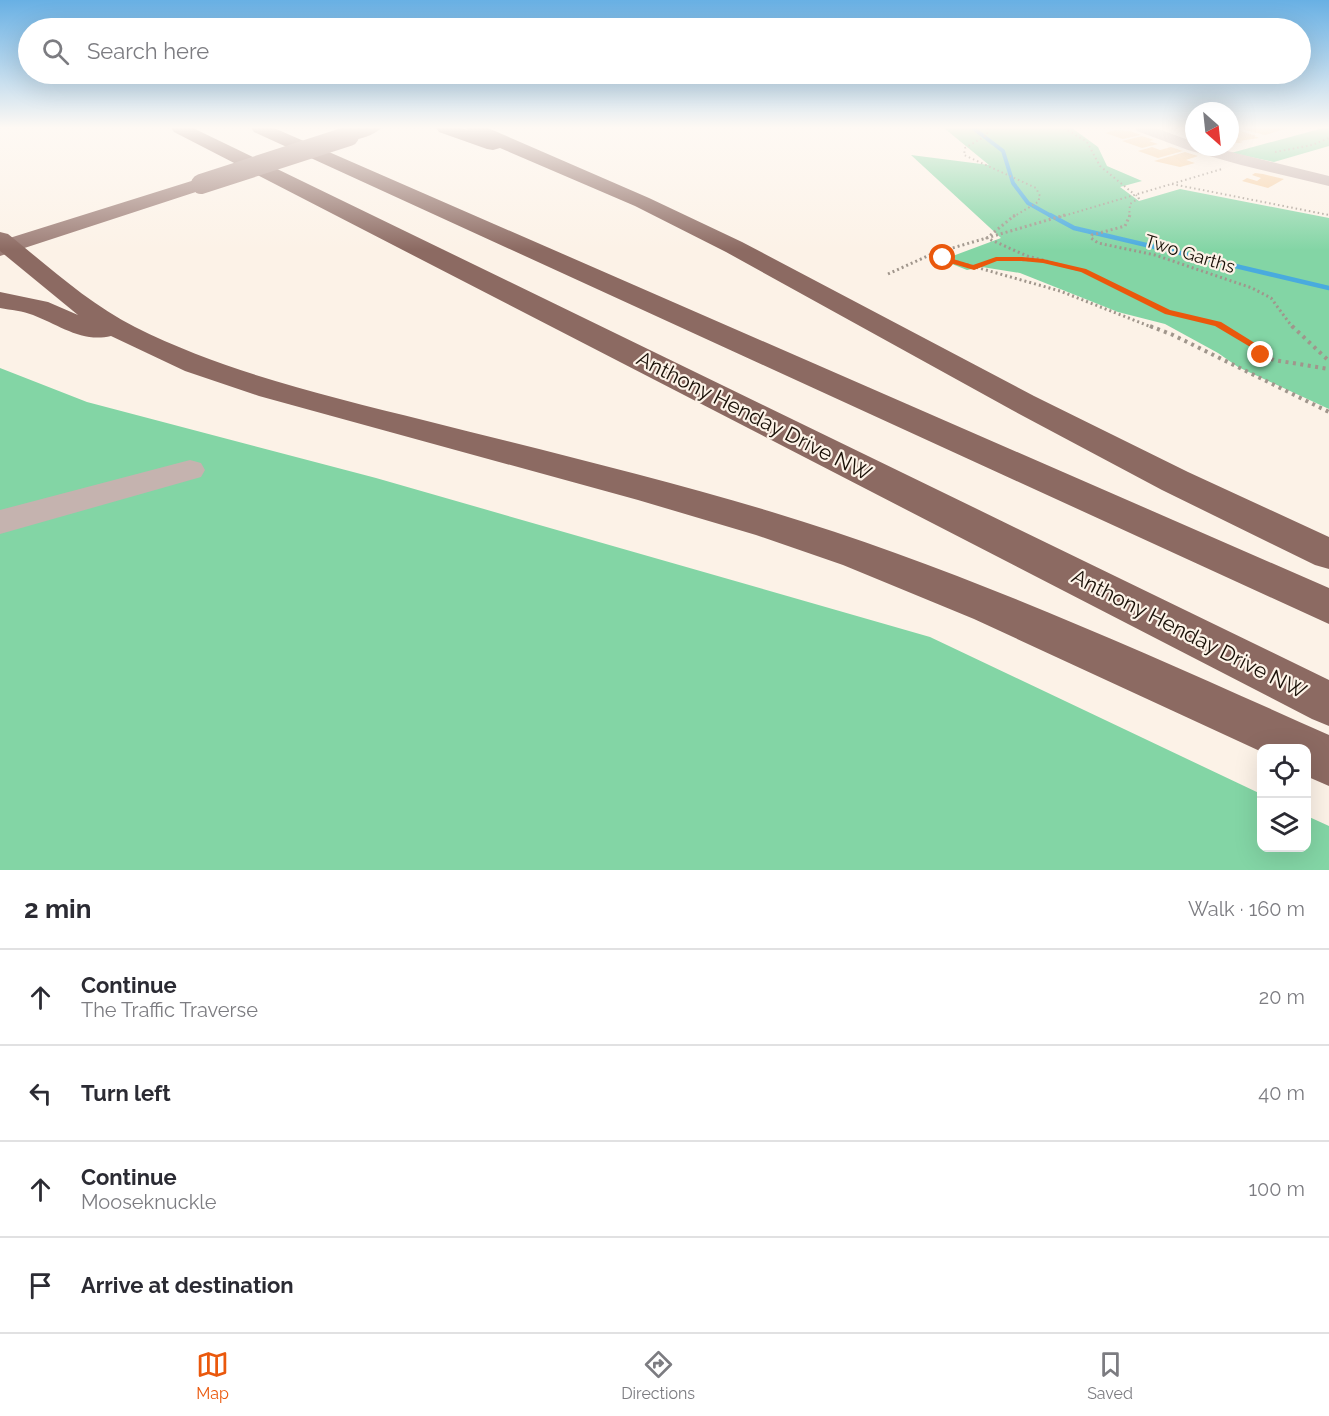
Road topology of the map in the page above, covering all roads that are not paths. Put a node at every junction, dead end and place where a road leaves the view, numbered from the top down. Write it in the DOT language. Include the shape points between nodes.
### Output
graph roads {
  1 [pos="235,169"];
  2 [pos="261,169"];
  3 [pos="351,169"];
  4 [pos="559,169"];
  5 [pos="563,169"];
  6 [pos="1275,169"];
  7 [pos="585,178"];
  8 [pos="1329,181"];
  9 [pos="2,243"];
  10 [pos="0,300"];
  11 [pos="125,332"];
  12 [pos="190,470"];
  13 [pos="0,522"];
  14 [pos="1329,554"];
  15 [pos="1329,607"];
  16 [pos="1329,704"];
  17 [pos="1294,744"];
  18 [pos="1311,752"];
  19 [pos="1329,761"];
  1 -- 9 [label="main road, bridge"];
  2 -- 16 [label="highway, Anthony Henday Drive NW"];
  3 -- 15 [label="highway"];
  4 -- 7 [label="highway"];
  5 -- 7 [label="highway"];
  6 -- 8 [label="street"];
  7 -- 14 [label="highway" via="734,247 1175,481"];
  9 -- 11 [label="highway" via="94,314"];
  10 -- 11 [label="highway" via="39,308 88,329"];
  11 -- 17 [label="highway" via="247,383 585,472 761,523 898,570 1047,632"];
  12 -- 13 [label="street"];
  18 -- 19 [label="highway"];
}
